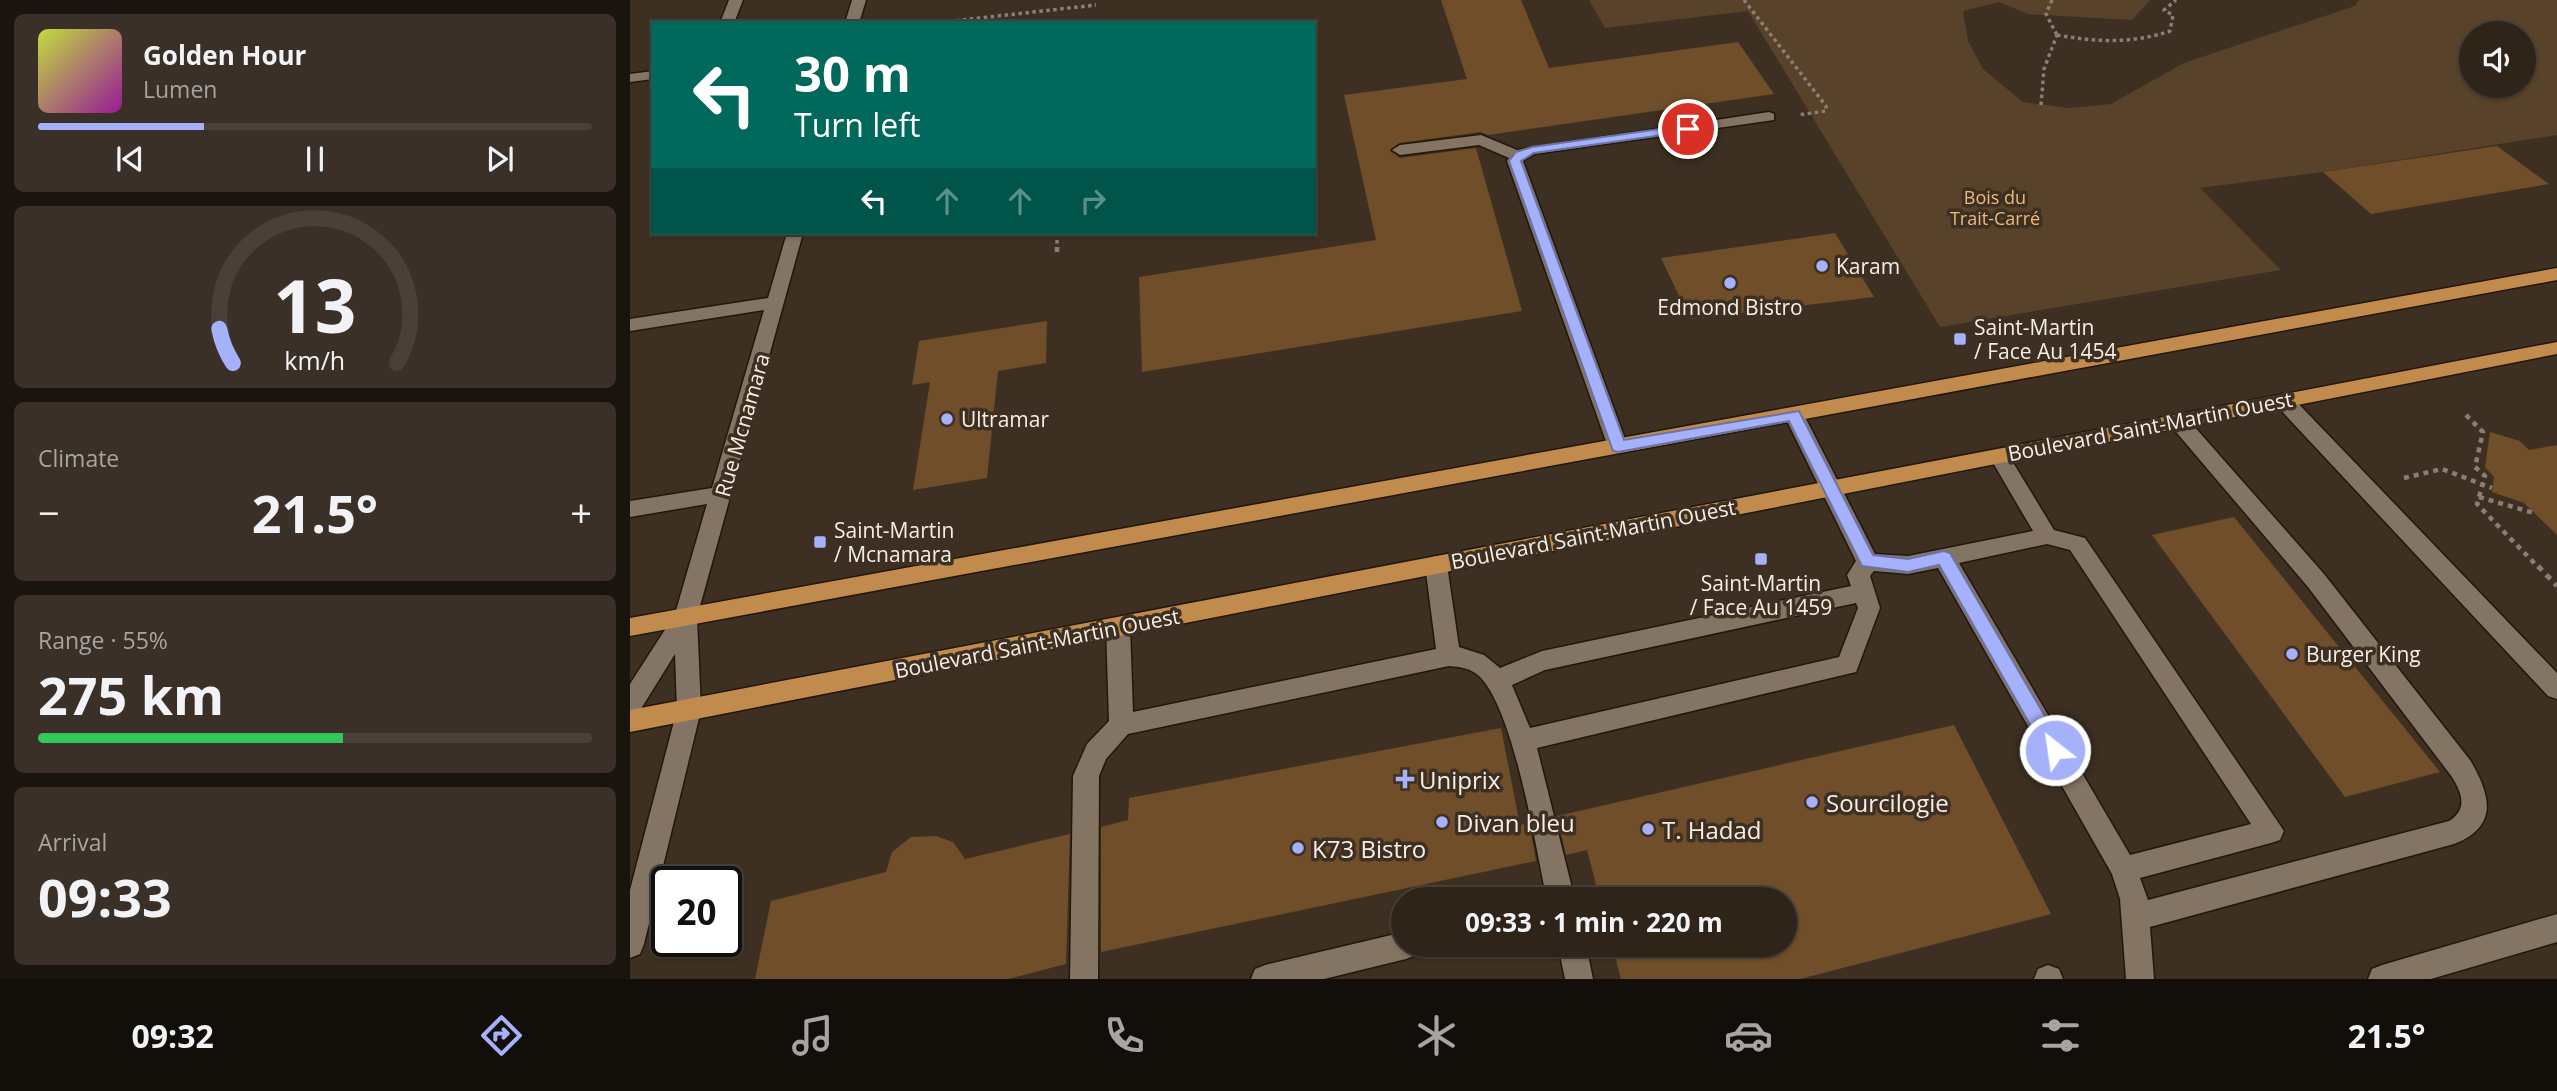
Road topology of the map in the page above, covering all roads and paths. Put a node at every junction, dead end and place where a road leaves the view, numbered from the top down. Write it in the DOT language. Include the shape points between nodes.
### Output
graph roads {
  1 [pos="736,0"];
  2 [pos="859,0"];
  3 [pos="1744,0"];
  4 [pos="2052,0"];
  5 [pos="2176,0"];
  6 [pos="1096,5"];
  7 [pos="727,21"];
  8 [pos="853,21"];
  9 [pos="953,21"];
  10 [pos="2057,36"];
  11 [pos="651,75"];
  12 [pos="630,78"];
  13 [pos="2041,104"];
  14 [pos="1769,117"];
  15 [pos="1400,150"];
  16 [pos="1518,156"];
  17 [pos="795,235"];
  18 [pos="1057,235"];
  19 [pos="1057,256"];
  20 [pos="2557,275"];
  21 [pos="778,302"];
  22 [pos="630,325"];
  23 [pos="2557,348"];
  24 [pos="2283,400"];
  25 [pos="1794,415"];
  26 [pos="2466,415"];
  27 [pos="2178,421"];
  28 [pos="1618,447"];
  29 [pos="1999,456"];
  30 [pos="2427,473"];
  31 [pos="2483,485"];
  32 [pos="1832,488"];
  33 [pos="2492,488"];
  34 [pos="722,494"];
  35 [pos="2479,497"];
  36 [pos="630,509"];
  37 [pos="2534,513"];
  38 [pos="2047,536"];
  39 [pos="1944,558"];
  40 [pos="1868,562"];
  41 [pos="1436,565"];
  42 [pos="2557,586"];
  43 [pos="1865,592"];
  44 [pos="686,617"];
  45 [pos="630,627"];
  46 [pos="1118,627"];
  47 [pos="1449,656"];
  48 [pos="1497,680"];
  49 [pos="2557,689"];
  50 [pos="630,705"];
  51 [pos="689,710"];
  52 [pos="630,721"];
  53 [pos="1121,725"];
  54 [pos="1521,741"];
  55 [pos="2124,869"];
  56 [pos="1558,887"];
  57 [pos="2135,917"];
  58 [pos="2557,928"];
  59 [pos="630,944"];
  60 [pos="1391,949"];
  61 [pos="1574,957"];
  62 [pos="1084,979"];
  63 [pos="1265,979"];
  64 [pos="1579,979"];
  65 [pos="2140,979"];
  66 [pos="2382,979"];
  1 -- 7 [label="street"];
  2 -- 8 [label="street"];
  3 -- 14 [label="path" via="1826,106 1820,113"];
  4 -- 10 [label="path" via="2046,14"];
  5 -- 10 [label="path" via="2164,10 2173,15 2170,31 2160,35 2108,42"];
  6 -- 9 [label="path"];
  10 -- 13 [label="path" via="2047,59"];
  11 -- 12 [label="street"];
  14 -- 16 [label="street" via="1532,150"];
  15 -- 16 [label="street" via="1481,140"];
  16 -- 28 [label="street" via="1516,168"];
  17 -- 21 [label="street, Rue Mcnamara"];
  18 -- 19 [label="path"];
  20 -- 25 [label="main road"];
  21 -- 22 [label="street"];
  21 -- 34 [label="street, Rue Mcnamara"];
  23 -- 24 [label="main road, Boulevard Saint-Martin Ouest"];
  24 -- 27 [label="main road, Boulevard Saint-Martin Ouest"];
  24 -- 49 [label="street"];
  25 -- 28 [label="main road"];
  25 -- 32 [label="street"];
  26 -- 31 [label="path" via="2483,432 2475,467 2485,476"];
  27 -- 29 [label="main road, Boulevard Saint-Martin Ouest"];
  27 -- 57 [label="street" via="2374,655 2463,774 2476,810 2471,820 2454,832"];
  28 -- 44 [label="main road"];
  29 -- 32 [label="main road, Boulevard Saint-Martin Ouest"];
  29 -- 38 [label="street"];
  30 -- 31 [label="path" via="2442,469"];
  31 -- 33 [label="path"];
  31 -- 35 [label="path"];
  32 -- 40 [label="street"];
  32 -- 41 [label="main road, Boulevard Saint-Martin Ouest"];
  34 -- 36 [label="street"];
  34 -- 44 [label="street, Rue Mcnamara"];
  35 -- 37 [label="path"];
  35 -- 42 [label="path" via="2477,504"];
  38 -- 39 [label="street"];
  38 -- 55 [label="street" via="2077,544 2270,831"];
  39 -- 40 [label="street" via="1908,565"];
  39 -- 55 [label="street"];
  40 -- 43 [label="street" via="1858,575"];
  41 -- 46 [label="main road, Boulevard Saint-Martin Ouest"];
  41 -- 47 [label="street"];
  43 -- 48 [label="street" via="1542,661"];
  43 -- 54 [label="street" via="1868,608 1848,666"];
  44 -- 45 [label="main road"];
  44 -- 50 [label="street"];
  44 -- 51 [label="street"];
  46 -- 51 [label="main road, Boulevard Saint-Martin Ouest"];
  46 -- 53 [label="street"];
  47 -- 48 [label="street" via="1476,662"];
  47 -- 53 [label="street"];
  48 -- 54 [label="street"];
  51 -- 52 [label="main road, Boulevard Saint-Martin Ouest"];
  51 -- 59 [label="street"];
  53 -- 62 [label="street" via="1096,752 1086,776"];
  54 -- 56 [label="street"];
  55 -- 57 [label="street"];
  57 -- 65 [label="street"];
  58 -- 66 [label="street"];
  60 -- 63 [label="street"];
  61 -- 64 [label="street"];
}
